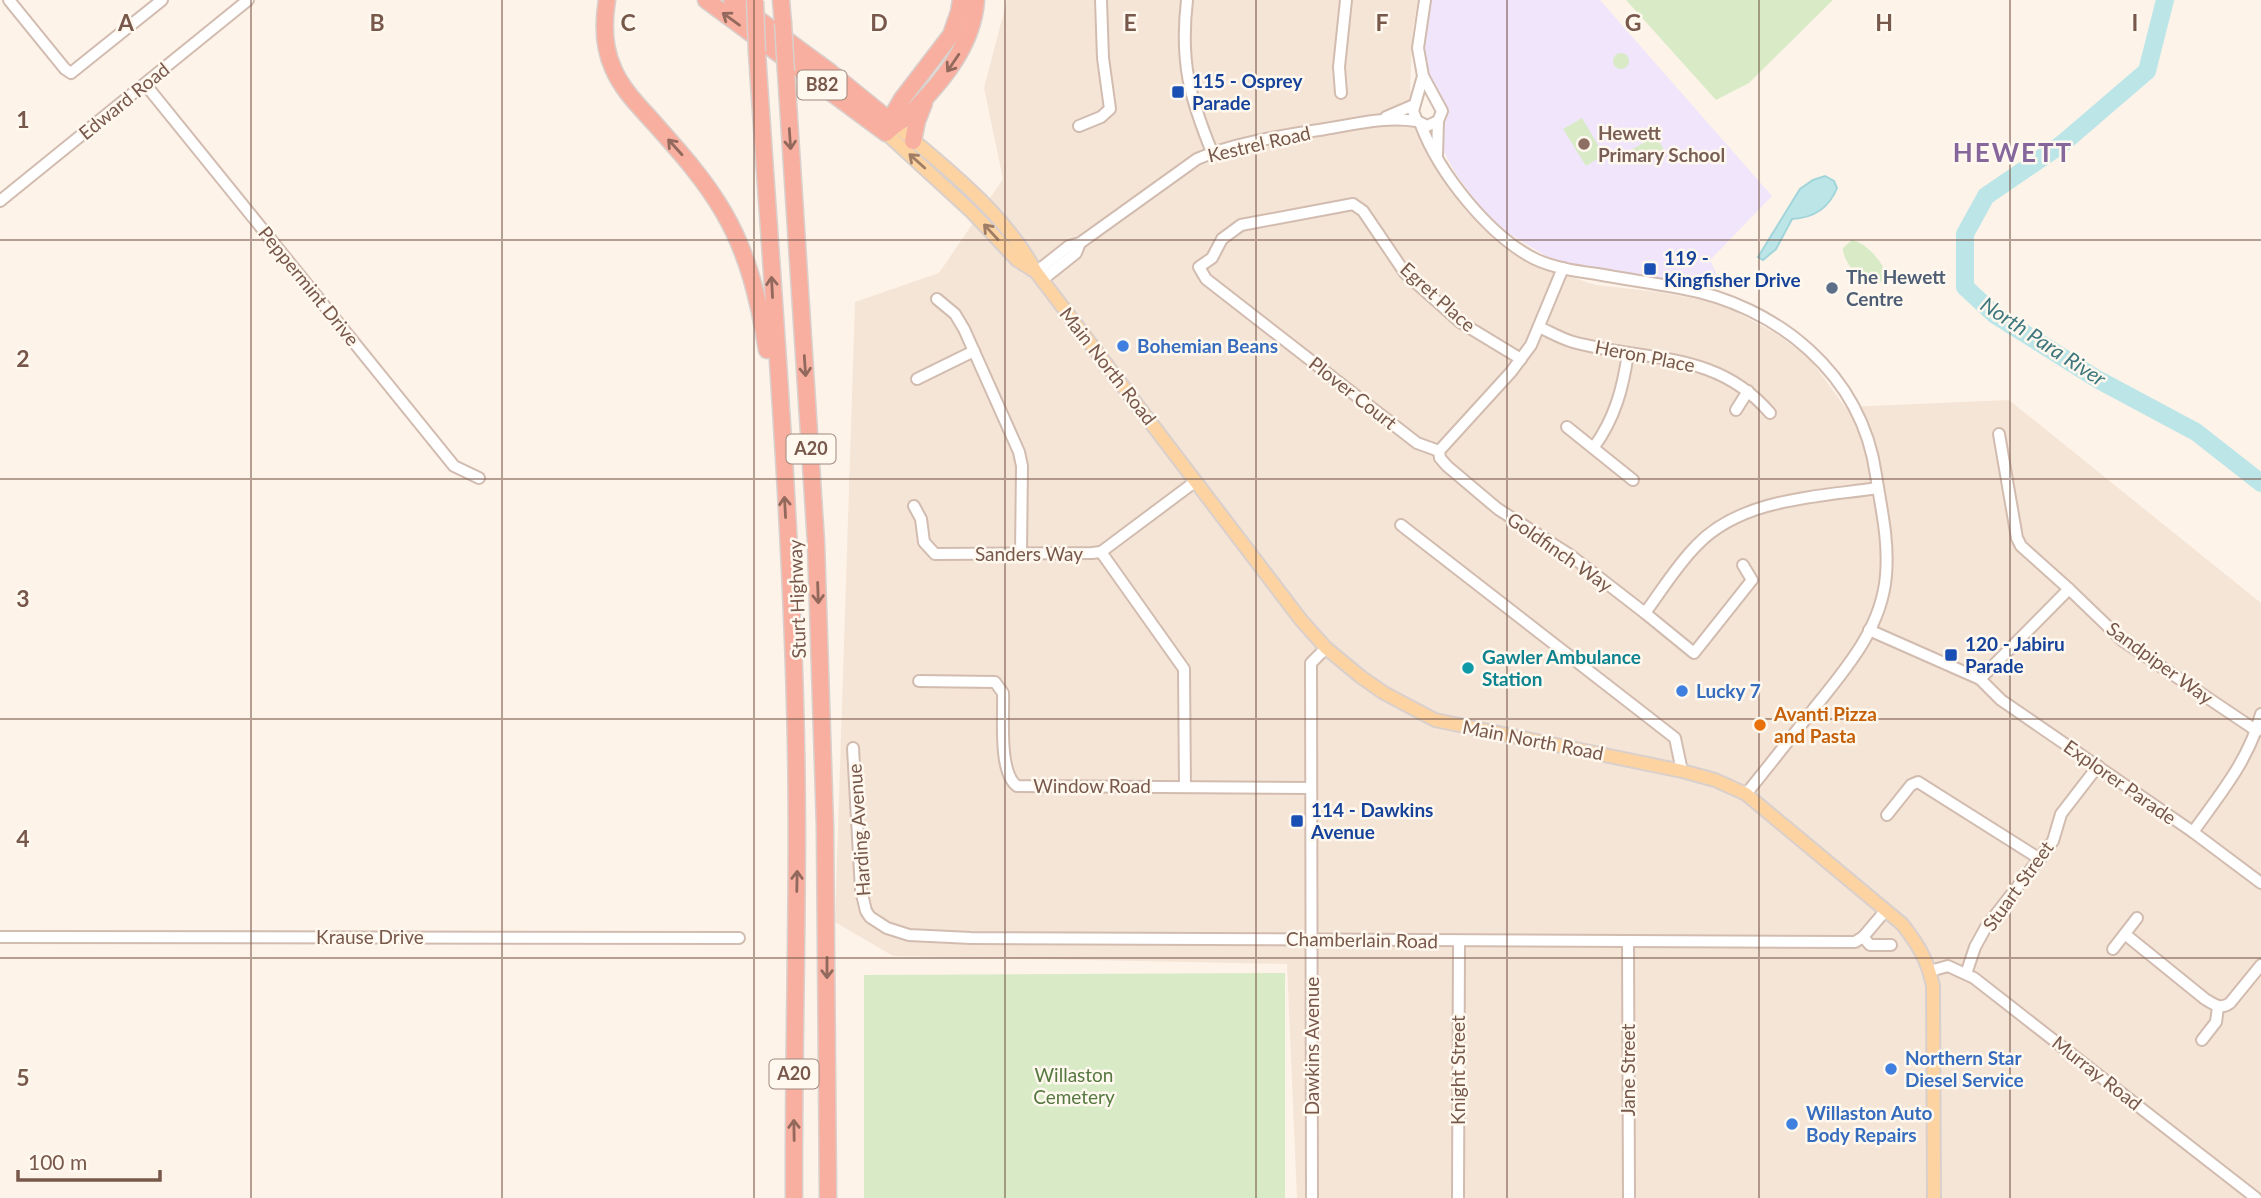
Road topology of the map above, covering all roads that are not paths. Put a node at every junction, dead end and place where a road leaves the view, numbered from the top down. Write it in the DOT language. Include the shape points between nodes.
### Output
graph roads {
  1 [pos="9,0"];
  2 [pos="162,0"];
  3 [pos="248,0"];
  4 [pos="607,0"];
  5 [pos="706,0"];
  6 [pos="732,0"];
  7 [pos="783,0"];
  8 [pos="961,0"];
  9 [pos="976,0"];
  10 [pos="1101,0"];
  11 [pos="1186,0"];
  12 [pos="1346,0"];
  13 [pos="1425,0"];
  14 [pos="755,1"];
  15 [pos="830,72"];
  16 [pos="1423,76"];
  17 [pos="145,84"];
  18 [pos="933,89"];
  19 [pos="1341,93"];
  20 [pos="902,99"];
  21 [pos="1438,101"];
  22 [pos="1415,103"];
  23 [pos="1380,120"];
  24 [pos="1438,121"];
  25 [pos="1419,123"];
  26 [pos="1079,126"];
  27 [pos="890,129"];
  28 [pos="913,141"];
  29 [pos="1212,152"];
  30 [pos="1437,155"];
  31 [pos="0,201"];
  32 [pos="1252,222"];
  33 [pos="1563,268"];
  34 [pos="1039,276"];
  35 [pos="937,299"];
  36 [pos="1539,327"];
  37 [pos="974,351"];
  38 [pos="1628,352"];
  39 [pos="1521,359"];
  40 [pos="916,379"];
  41 [pos="1748,391"];
  42 [pos="1736,410"];
  43 [pos="1770,413"];
  44 [pos="1566,427"];
  45 [pos="780,429"];
  46 [pos="1999,434"];
  47 [pos="1594,447"];
  48 [pos="1439,451"];
  49 [pos="479,478"];
  50 [pos="1633,480"];
  51 [pos="1196,481"];
  52 [pos="1878,488"];
  53 [pos="914,506"];
  54 [pos="1401,526"];
  55 [pos="1101,552"];
  56 [pos="1021,554"];
  57 [pos="1743,565"];
  58 [pos="1752,580"];
  59 [pos="1765,582"];
  60 [pos="2069,589"];
  61 [pos="1645,613"];
  62 [pos="1869,630"];
  63 [pos="1326,648"];
  64 [pos="1980,679"];
  65 [pos="919,681"];
  66 [pos="2261,714"];
  67 [pos="2256,731"];
  68 [pos="853,748"];
  69 [pos="2098,766"];
  70 [pos="1682,771"];
  71 [pos="1185,787"];
  72 [pos="1311,789"];
  73 [pos="1746,794"];
  74 [pos="1887,816"];
  75 [pos="2193,832"];
  76 [pos="2040,859"];
  77 [pos="2261,883"];
  78 [pos="1886,910"];
  79 [pos="866,911"];
  80 [pos="2137,918"];
  81 [pos="2126,935"];
  82 [pos="0,937"];
  83 [pos="1863,937"];
  84 [pos="739,938"];
  85 [pos="1311,939"];
  86 [pos="1628,941"];
  87 [pos="1459,942"];
  88 [pos="1891,945"];
  89 [pos="2113,948"];
  90 [pos="2261,965"];
  91 [pos="1930,971"];
  92 [pos="1966,974"];
  93 [pos="2218,1007"];
  94 [pos="2202,1040"];
  95 [pos="794,1198"];
  96 [pos="828,1198"];
  97 [pos="1312,1198"];
  98 [pos="1458,1198"];
  99 [pos="1629,1198"];
  100 [pos="1934,1198"];
  101 [pos="2256,1198"];
  1 -- 2 [label="street" via="71,73"];
  3 -- 17 [label="street, Edward Road"];
  45 -- 4 [label="highway, one-way" via="759,303 747,260 700,176 616,75 604,33"];
  27 -- 5 [label="highway, B82, one-way"];
  6 -- 15 [label="highway, B82"];
  7 -- 96 [label="highway, Sturt Highway / A20, one-way, bridge" via="816,542 825,840"];
  8 -- 20 [label="highway" via="951,35"];
  9 -- 18 [label="highway, one-way" via="962,48"];
  10 -- 26 [label="street" via="1110,108"];
  11 -- 29 [label="street" via="1185,67 1194,108"];
  12 -- 19 [label="street"];
  13 -- 16 [label="street" via="1418,48"];
  45 -- 14 [label="highway, Sturt Highway / A20, one-way, bridge"];
  15 -- 20 [label="highway" via="870,96 888,102"];
  15 -- 27 [label="highway, B82"];
  16 -- 21 [label="street"];
  16 -- 22 [label="street"];
  17 -- 31 [label="street, Edward Road"];
  17 -- 49 [label="street, Peppermint Drive" via="454,466"];
  18 -- 27 [label="highway"];
  18 -- 28 [label="highway" via="920,112"];
  20 -- 27 [label="highway"];
  21 -- 22 [label="street" via="1427,96"];
  21 -- 24 [label="street" via="1442,111"];
  22 -- 23 [label="street, Kestrel Road"];
  22 -- 25 [label="street" via="1413,111"];
  23 -- 25 [label="street, Kestrel Road"];
  23 -- 29 [label="street, Kestrel Road"];
  24 -- 25 [label="street"];
  24 -- 30 [label="street"];
  25 -- 30 [label="street"];
  27 -- 28 [label="main road, Main North Road"];
  34 -- 27 [label="main road, Main North Road, one-way" via="1017,260"];
  28 -- 34 [label="main road, Main North Road" via="959,178 1026,253"];
  29 -- 34 [label="street, Kestrel Road" via="1080,243 1069,246"];
  30 -- 33 [label="street" via="1460,194 1483,220 1535,259"];
  32 -- 39 [label="street, Egret Place" via="1353,204 1363,211 1405,273 1460,322"];
  32 -- 48 [label="street, Plover Court" via="1222,239 1212,258 1199,267 1201,274 1417,443"];
  33 -- 36 [label="street"];
  33 -- 52 [label="street" via="1705,293 1754,311 1788,331 1829,368 1851,401 1871,448"];
  34 -- 51 [label="main road, Main North Road"];
  35 -- 37 [label="street" via="955,314"];
  36 -- 38 [label="street, Heron Place" via="1571,341"];
  36 -- 39 [label="street"];
  37 -- 40 [label="street"];
  37 -- 56 [label="street" via="1019,452"];
  38 -- 41 [label="street, Heron Place" via="1699,366"];
  38 -- 47 [label="street" via="1615,411"];
  39 -- 48 [label="street"];
  41 -- 42 [label="street"];
  41 -- 43 [label="street, Heron Place"];
  44 -- 47 [label="street"];
  95 -- 45 [label="highway, Sturt Highway / A20, one-way" via="795,703"];
  46 -- 60 [label="street, Sandpiper Way" via="2017,538"];
  47 -- 50 [label="street"];
  48 -- 61 [label="street, Goldfinch Way" via="1447,466 1498,509 1570,555"];
  51 -- 55 [label="street, Sanders Way"];
  51 -- 63 [label="main road, Main North Road"];
  52 -- 61 [label="street" via="1757,508 1732,520 1697,544"];
  52 -- 62 [label="street" via="1886,576"];
  53 -- 56 [label="street, Sanders Way" via="924,542 935,554"];
  54 -- 70 [label="street" via="1675,738"];
  55 -- 56 [label="street, Sanders Way"];
  55 -- 71 [label="street" via="1184,669"];
  57 -- 58 [label="street"];
  58 -- 59 [label="street"];
  58 -- 61 [label="street, Goldfinch Way" via="1694,653"];
  60 -- 64 [label="street"];
  60 -- 67 [label="street, Sandpiper Way" via="2123,641"];
  62 -- 64 [label="street, Explorer Parade"];
  62 -- 73 [label="street" via="1850,663"];
  63 -- 70 [label="main road, Main North Road" via="1384,693 1435,720"];
  63 -- 72 [label="street, Dawkins Avenue" via="1311,663"];
  64 -- 69 [label="street, Explorer Parade" via="2001,700"];
  65 -- 71 [label="street, Window Road" via="995,682 1001,687 1005,762 1008,776 1017,786"];
  66 -- 67 [label="street"];
  67 -- 75 [label="street" via="2243,761"];
  68 -- 79 [label="street, Harding Avenue"];
  69 -- 75 [label="street, Explorer Parade"];
  69 -- 76 [label="street, Stuart Street" via="2061,814 2053,842"];
  70 -- 73 [label="main road, Main North Road"];
  71 -- 72 [label="street, Window Road"];
  72 -- 85 [label="street, Dawkins Avenue"];
  73 -- 78 [label="main road, Main North Road"];
  74 -- 76 [label="street" via="1918,782"];
  75 -- 77 [label="street, Explorer Parade"];
  76 -- 92 [label="street, Stuart Street" via="1986,927"];
  78 -- 83 [label="street"];
  78 -- 91 [label="main road, Main North Road" via="1921,948"];
  79 -- 85 [label="street, Chamberlain Road" via="887,928 909,935"];
  80 -- 81 [label="street"];
  81 -- 89 [label="street"];
  81 -- 93 [label="street"];
  82 -- 84 [label="street, Krause Drive"];
  83 -- 86 [label="street, Chamberlain Road" via="1855,942"];
  83 -- 88 [label="street, Chamberlain Road" via="1870,945"];
  85 -- 87 [label="street, Chamberlain Road"];
  85 -- 97 [label="street, Dawkins Avenue"];
  86 -- 87 [label="street, Chamberlain Road"];
  86 -- 99 [label="street, Jane Street"];
  87 -- 98 [label="street, Knight Street"];
  90 -- 93 [label="street" via="2230,1003"];
  91 -- 92 [label="street, Murray Road" via="1948,966"];
  91 -- 100 [label="main road, Main North Road"];
  92 -- 101 [label="street, Murray Road"];
  93 -- 94 [label="street" via="2216,1022"];
}
